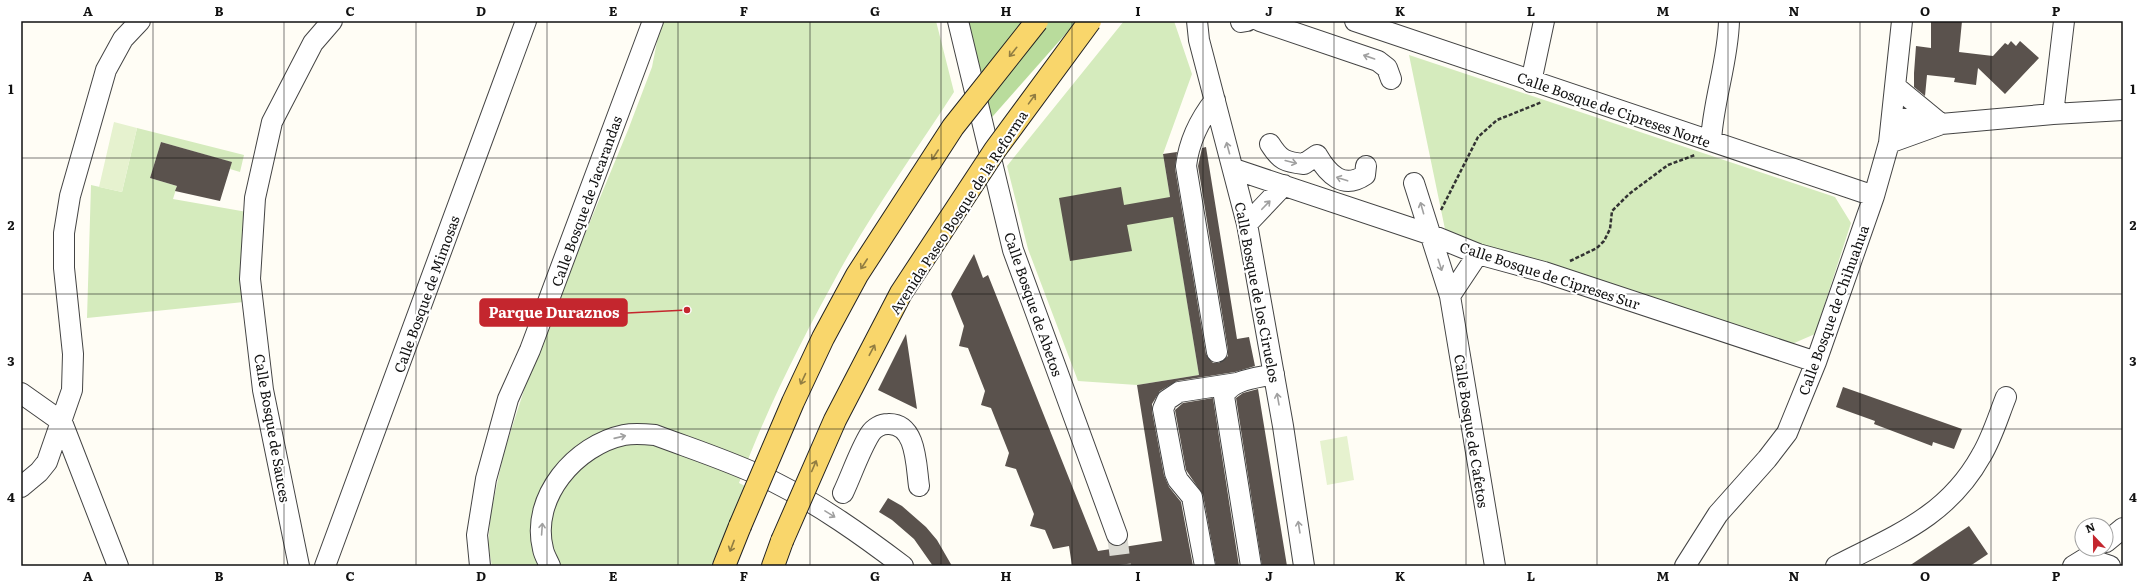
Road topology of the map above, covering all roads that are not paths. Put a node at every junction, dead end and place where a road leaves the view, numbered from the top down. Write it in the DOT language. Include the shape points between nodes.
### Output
graph roads {
  1 [pos="140,21"];
  2 [pos="332,21"];
  3 [pos="526,21"];
  4 [pos="653,21"];
  5 [pos="958,21"];
  6 [pos="1037,21"];
  7 [pos="1090,21"];
  8 [pos="1197,21"];
  9 [pos="1355,21"];
  10 [pos="1544,21"];
  11 [pos="1729,21"];
  12 [pos="1902,21"];
  13 [pos="2064,21"];
  14 [pos="1249,22"];
  15 [pos="1286,25"];
  16 [pos="1391,79"];
  17 [pos="1531,82"];
  18 [pos="1896,87"];
  19 [pos="1215,100"];
  20 [pos="2123,110"];
  21 [pos="2054,114"];
  22 [pos="1892,117"];
  23 [pos="1941,124"];
  24 [pos="1711,141"];
  25 [pos="1889,143"];
  26 [pos="1270,144"];
  27 [pos="1366,166"];
  28 [pos="1234,169"];
  29 [pos="1414,183"];
  30 [pos="1284,185"];
  31 [pos="1874,196"];
  32 [pos="1247,224"];
  33 [pos="1430,234"];
  34 [pos="1478,254"];
  35 [pos="1450,296"];
  36 [pos="1217,352"];
  37 [pos="1816,362"];
  38 [pos="1274,374"];
  39 [pos="1237,383"];
  40 [pos="21,393"];
  41 [pos="2006,397"];
  42 [pos="62,422"];
  43 [pos="919,486"];
  44 [pos="21,487"];
  45 [pos="844,493"];
  46 [pos="2123,528"];
  47 [pos="1117,535"];
  48 [pos="2114,535"];
  49 [pos="2086,558"];
  50 [pos="118,566"];
  51 [pos="299,566"];
  52 [pos="325,566"];
  53 [pos="480,566"];
  54 [pos="550,566"];
  55 [pos="724,566"];
  56 [pos="773,566"];
  57 [pos="903,566"];
  58 [pos="1205,566"];
  59 [pos="1250,566"];
  60 [pos="1304,566"];
  61 [pos="1495,566"];
  62 [pos="1685,566"];
  63 [pos="1836,566"];
  64 [pos="2110,566"];
  1 -- 42 [label="street" via="122,39 106,70 70,196 64,233 64,268 73,354 72,390"];
  2 -- 51 [label="street, Calle Bosque de Sauces" via="313,43 272,122 255,198 250,279 263,390"];
  3 -- 52 [label="street, Calle Bosque de Mimosas"];
  4 -- 53 [label="street, Calle Bosque de Jacarandas" via="530,350 508,399 486,479 478,522 477,548"];
  5 -- 47 [label="street, Calle Bosque de Abetos" via="1013,250"];
  6 -- 55 [label="main road, one-way, bridge" via="953,127 857,275 823,338 786,416"];
  56 -- 7 [label="main road, Avenida Paseo Bosque de la Reforma, one-way, bridge" via="834,420 902,293 995,150"];
  8 -- 19 [label="street, Calle Bosque de los Ciruelos" via="1199,40"];
  9 -- 17 [label="street, Calle Bosque de Cipreses Norte"];
  10 -- 17 [label="street"];
  11 -- 24 [label="street" via="1728,43"];
  12 -- 18 [label="street, Calle Bosque de Chihuahua"];
  13 -- 21 [label="street"];
  14 -- 15 [label="street"];
  16 -- 15 [label="street, one-way" via="1387,68 1378,61"];
  17 -- 24 [label="street, Calle Bosque de Cipreses Norte"];
  18 -- 22 [label="street, Calle Bosque de Chihuahua"];
  18 -- 23 [label="street"];
  28 -- 19 [label="street, Calle Bosque de los Ciruelos, one-way"];
  19 -- 36 [label="street" via="1207,110 1189,146 1186,166"];
  20 -- 21 [label="street"];
  21 -- 23 [label="street"];
  22 -- 23 [label="street"];
  22 -- 25 [label="street, Calle Bosque de Chihuahua"];
  23 -- 25 [label="street"];
  24 -- 31 [label="street, Calle Bosque de Cipreses Norte"];
  25 -- 31 [label="street, Calle Bosque de Chihuahua"];
  26 -- 27 [label="street" via="1277,156 1288,163 1304,164 1317,155 1324,167 1345,181 1356,181 1366,175"];
  28 -- 30 [label="street, Calle Bosque de Cipreses Sur"];
  28 -- 32 [label="street, Calle Bosque de los Ciruelos"];
  33 -- 29 [label="street, Calle Bosque de Cafetos, one-way"];
  32 -- 30 [label="street, one-way"];
  30 -- 33 [label="street, Calle Bosque de Cipreses Sur"];
  31 -- 37 [label="street, Calle Bosque de Chihuahua"];
  32 -- 38 [label="street, Calle Bosque de los Ciruelos"];
  33 -- 34 [label="street, Calle Bosque de Cipreses Sur"];
  33 -- 35 [label="street, Calle Bosque de Cafetos, one-way"];
  34 -- 35 [label="street"];
  34 -- 37 [label="street, Calle Bosque de Cipreses Sur" via="1544,272"];
  35 -- 61 [label="street, Calle Bosque de Cafetos"];
  37 -- 62 [label="street, Calle Bosque de Chihuahua" via="1787,433 1767,460 1718,514"];
  38 -- 39 [label="street"];
  60 -- 38 [label="street, Calle Bosque de los Ciruelos, one-way"];
  39 -- 58 [label="street" via="1179,392 1167,400 1163,409 1175,473 1192,497"];
  39 -- 59 [label="street" via="1226,390 1224,402"];
  40 -- 42 [label="street"];
  41 -- 63 [label="street" via="1982,455 1966,480 1949,499 1918,524"];
  42 -- 44 [label="street" via="47,462"];
  42 -- 50 [label="street"];
  43 -- 45 [label="street" via="912,440 906,430 890,424 874,430"];
  46 -- 48 [label="street"];
  49 -- 64 [label="street"];
  54 -- 57 [label="street, one-way" via="543,549 542,522 549,496 563,473 596,445 625,435 640,434 655,435 774,482 855,530"];
}
